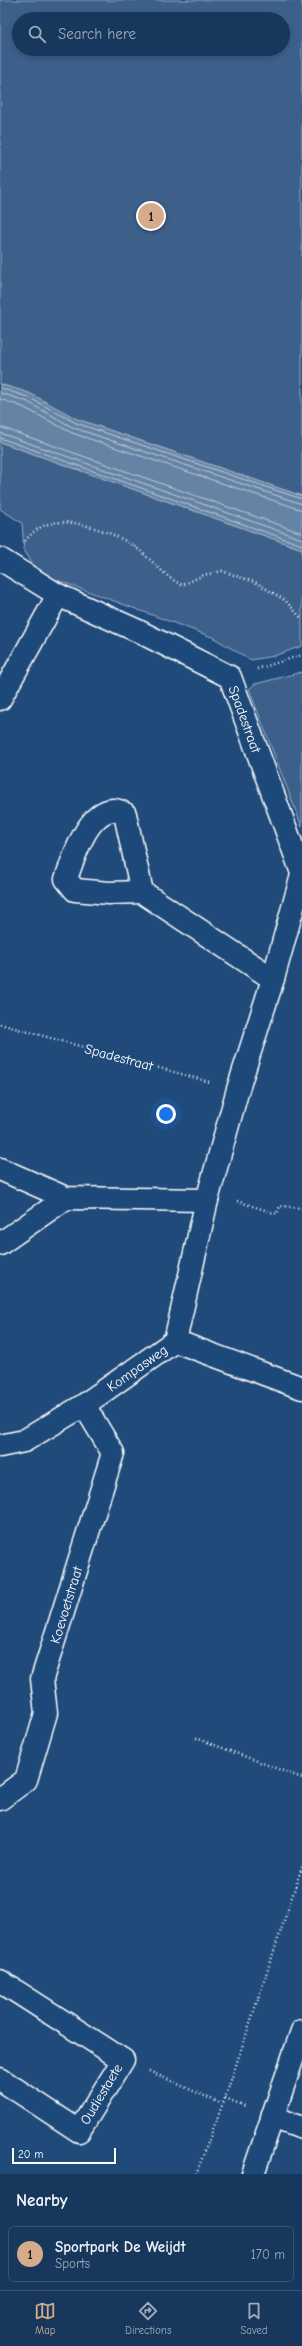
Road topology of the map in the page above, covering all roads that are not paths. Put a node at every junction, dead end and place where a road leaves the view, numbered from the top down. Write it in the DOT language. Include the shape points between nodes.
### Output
graph roads {
  1 [pos="4,561"];
  2 [pos="58,595"];
  3 [pos="0,699"];
  4 [pos="302,874"];
  5 [pos="142,892"];
  6 [pos="273,979"];
  7 [pos="0,1168"];
  8 [pos="66,1198"];
  9 [pos="207,1200"];
  10 [pos="0,1244"];
  11 [pos="176,1341"];
  12 [pos="302,1388"];
  13 [pos="84,1405"];
  14 [pos="0,1446"];
  15 [pos="0,1799"];
  16 [pos="0,1981"];
  17 [pos="302,2031"];
  18 [pos="0,2079"];
  19 [pos="272,2118"];
  20 [pos="302,2128"];
  21 [pos="253,2174"];
  1 -- 2 [label="street, Spadestraat"];
  2 -- 3 [label="street"];
  2 -- 4 [label="street, Spadestraat" via="230,677"];
  4 -- 6 [label="street, Spadestraat"];
  5 -- 6 [label="street"];
  6 -- 9 [label="street, Spadestraat" via="238,1089"];
  7 -- 8 [label="street"];
  8 -- 9 [label="street"];
  8 -- 10 [label="street"];
  9 -- 11 [label="street, Spadestraat"];
  11 -- 12 [label="street, Kompasweg"];
  11 -- 13 [label="street, Kompasweg"];
  13 -- 14 [label="street, Kompasweg" via="24,1441"];
  13 -- 15 [label="street, Koevoetstraat" via="113,1454 42,1679 46,1713 26,1780"];
  16 -- 18 [label="street, Oudiestaete" via="123,2060 79,2131"];
  17 -- 19 [label="street"];
  19 -- 20 [label="street"];
  19 -- 21 [label="street"];
}
